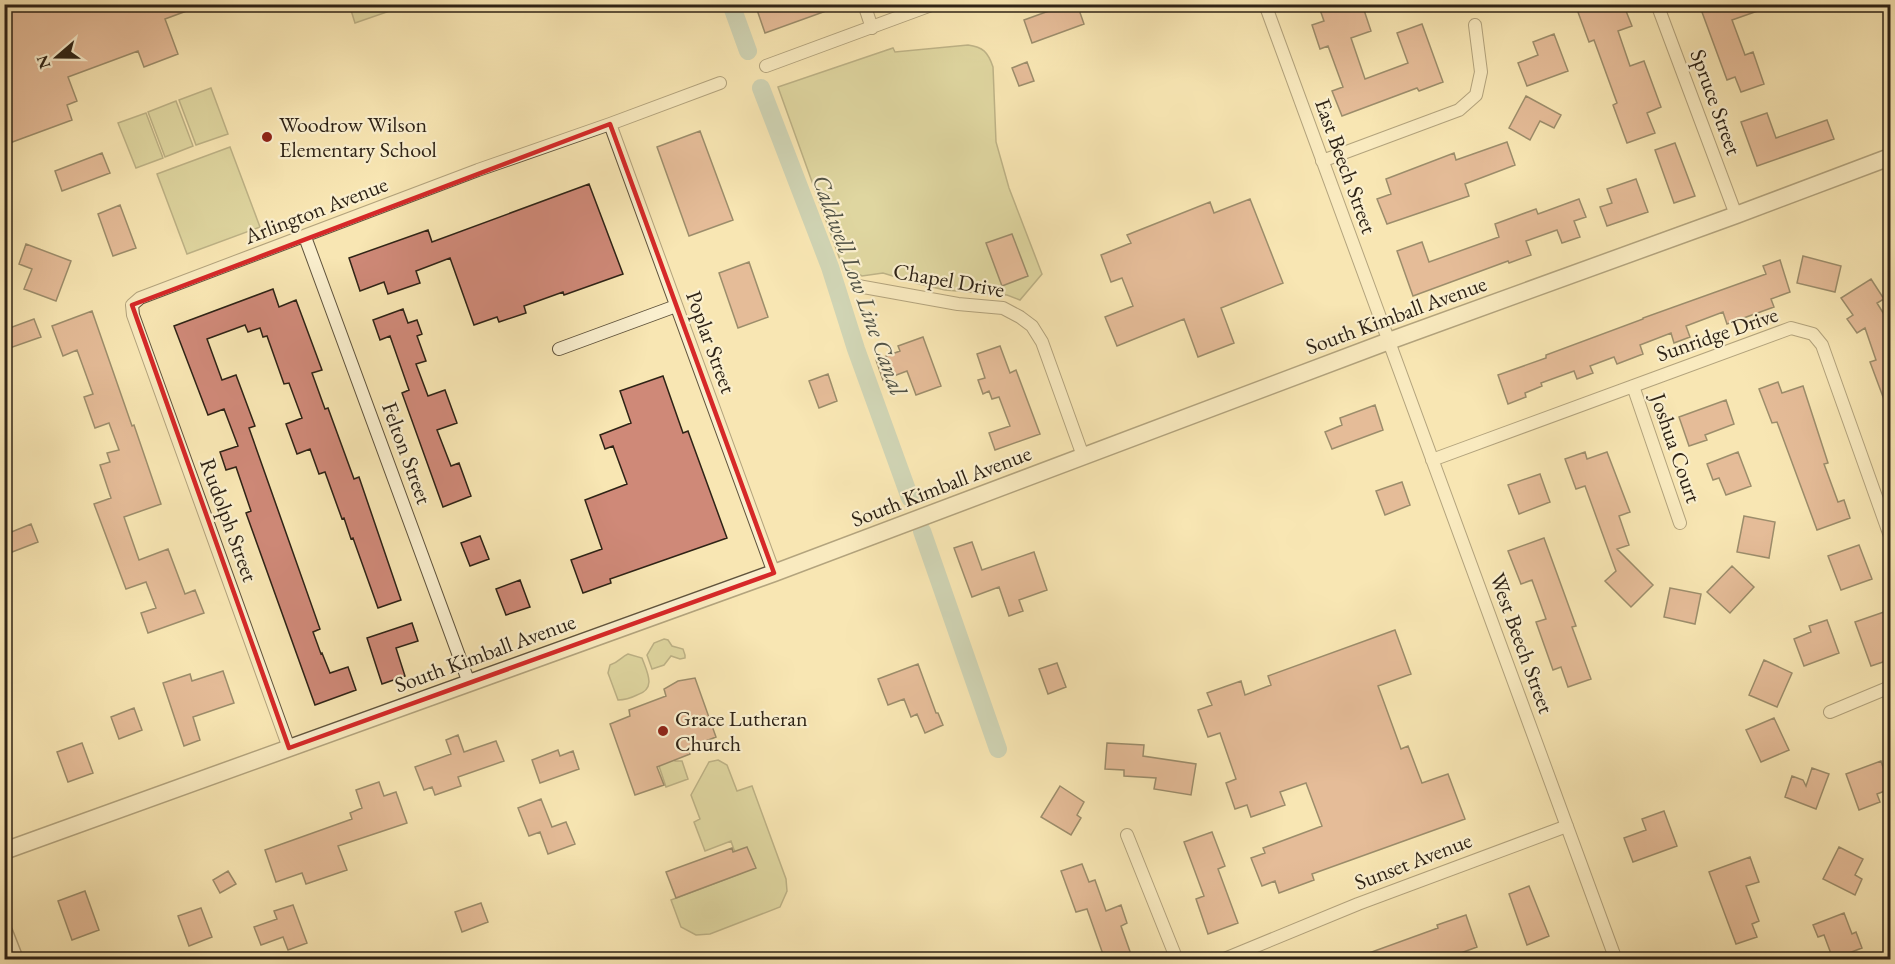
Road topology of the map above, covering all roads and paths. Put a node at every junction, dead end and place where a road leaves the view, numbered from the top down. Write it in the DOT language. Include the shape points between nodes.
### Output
graph roads {
  1 [pos="864,4"];
  2 [pos="934,4"];
  3 [pos="1265,4"];
  4 [pos="1657,4"];
  5 [pos="1475,25"];
  6 [pos="872,28"];
  7 [pos="766,66"];
  8 [pos="720,83"];
  9 [pos="610,124"];
  10 [pos="1890,157"];
  11 [pos="1322,161"];
  12 [pos="1736,215"];
  13 [pos="305,237"];
  14 [pos="858,286"];
  15 [pos="132,304"];
  16 [pos="676,306"];
  17 [pos="1389,341"];
  18 [pos="560,349"];
  19 [pos="1633,386"];
  20 [pos="1083,456"];
  21 [pos="1432,460"];
  22 [pos="1680,523"];
  23 [pos="1890,536"];
  24 [pos="774,573"];
  25 [pos="469,683"];
  26 [pos="1890,687"];
  27 [pos="1830,712"];
  28 [pos="289,748"];
  29 [pos="1567,826"];
  30 [pos="1127,835"];
  31 [pos="4,851"];
  32 [pos="4,932"];
  33 [pos="15,960"];
  34 [pos="1177,960"];
  35 [pos="1222,960"];
  36 [pos="1616,960"];
  1 -- 6 [label="street"];
  2 -- 6 [label="street"];
  3 -- 11 [label="street, East Beech Street"];
  4 -- 12 [label="street, Spruce Street"];
  5 -- 11 [label="street" via="1481,72 1476,95 1459,110"];
  6 -- 7 [label="street"];
  8 -- 9 [label="street, Arlington Avenue"];
  9 -- 13 [label="street, Arlington Avenue"];
  9 -- 16 [label="street, Poplar Street"];
  10 -- 12 [label="street, South Kimball Avenue"];
  11 -- 17 [label="street, East Beech Street"];
  12 -- 17 [label="street, South Kimball Avenue"];
  13 -- 15 [label="street, Arlington Avenue"];
  13 -- 25 [label="street, Felton Street"];
  14 -- 20 [label="street, Chapel Drive" via="1003,308 1032,326 1042,342"];
  15 -- 28 [label="street, Rudolph Street"];
  16 -- 18 [label="street"];
  16 -- 24 [label="street, Poplar Street"];
  17 -- 20 [label="street, South Kimball Avenue"];
  17 -- 21 [label="street, West Beech Street"];
  19 -- 21 [label="street, Sunridge Drive"];
  19 -- 22 [label="street, Joshua Court"];
  19 -- 23 [label="street, Sunridge Drive" via="1791,328 1813,334 1822,345"];
  20 -- 24 [label="street, South Kimball Avenue"];
  21 -- 29 [label="street, West Beech Street"];
  24 -- 25 [label="street, South Kimball Avenue"];
  25 -- 28 [label="street, South Kimball Avenue"];
  26 -- 27 [label="street"];
  28 -- 31 [label="street, South Kimball Avenue"];
  29 -- 35 [label="street, Sunset Avenue"];
  29 -- 36 [label="street, West Beech Street"];
  30 -- 34 [label="street"];
  32 -- 33 [label="street"];
}
